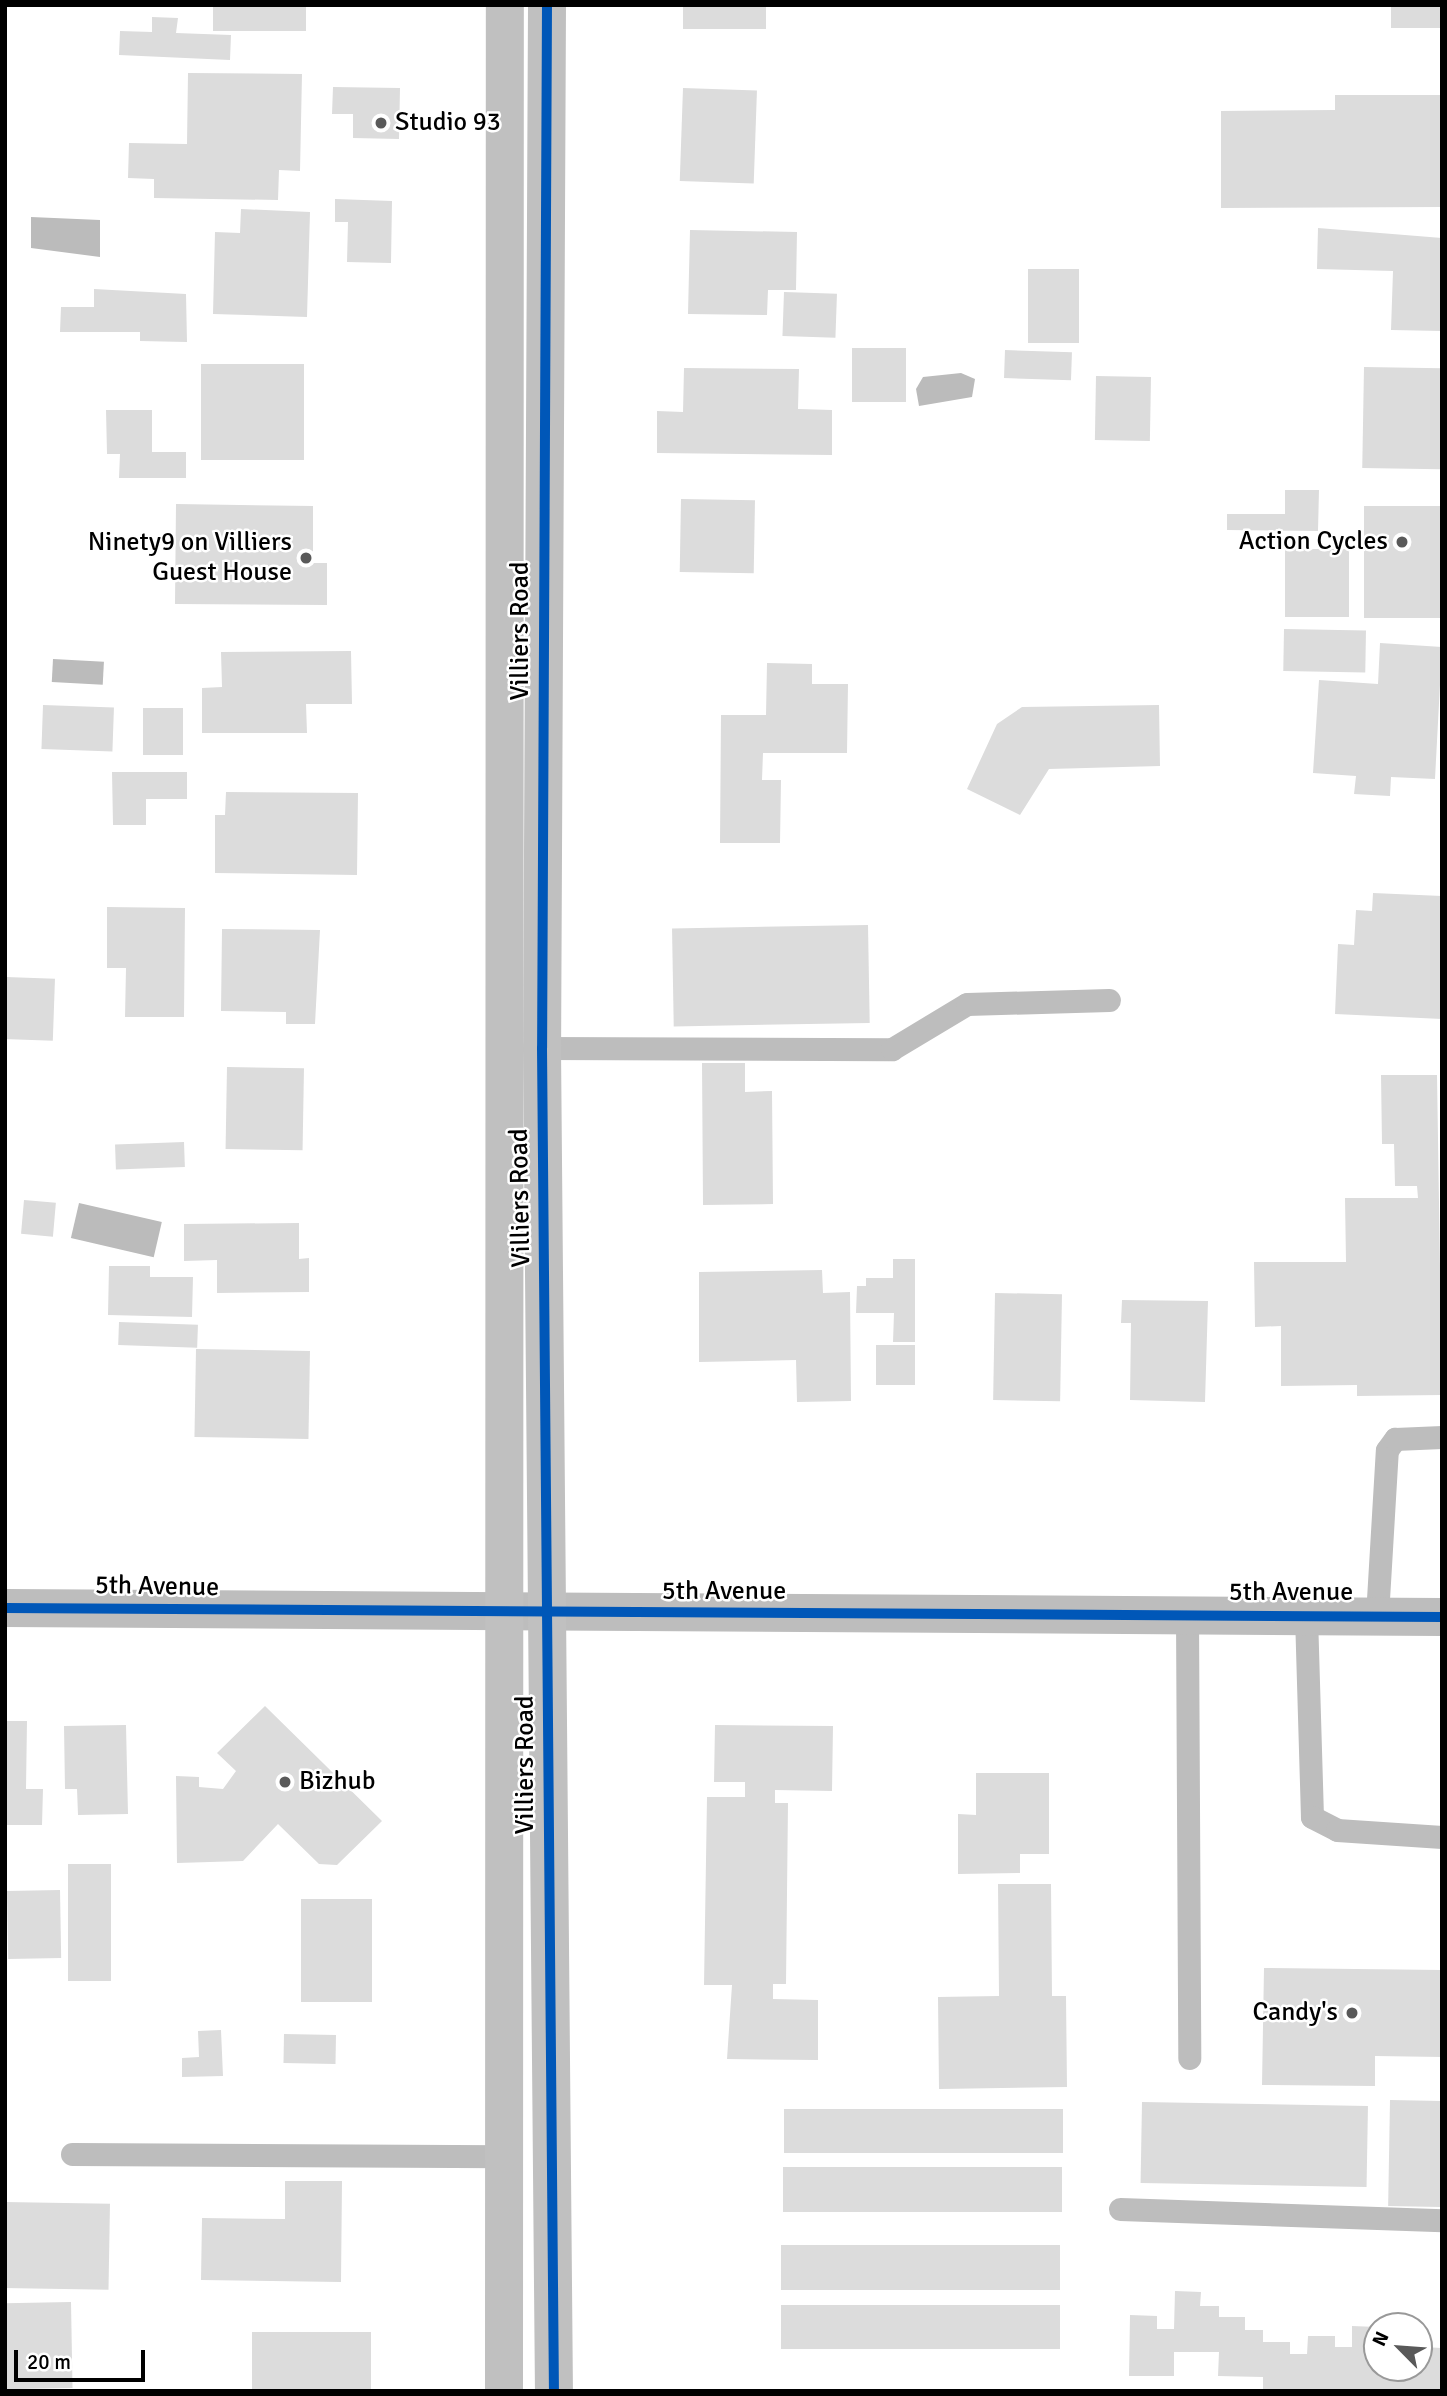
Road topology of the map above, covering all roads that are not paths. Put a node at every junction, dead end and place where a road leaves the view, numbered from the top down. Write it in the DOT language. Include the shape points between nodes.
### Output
graph roads {
  1 [pos="505,5"];
  2 [pos="547,5"];
  3 [pos="545,439"];
  4 [pos="504,443"];
  5 [pos="1109,1000"];
  6 [pos="503,1036"];
  7 [pos="542,1044"];
  8 [pos="1442,1437"];
  9 [pos="5,1608"];
  10 [pos="502,1614"];
  11 [pos="548,1615"];
  12 [pos="1186,1615"];
  13 [pos="1306,1615"];
  14 [pos="1377,1616"];
  15 [pos="1442,1617"];
  16 [pos="1442,1837"];
  17 [pos="1189,2058"];
  18 [pos="72,2154"];
  19 [pos="503,2156"];
  20 [pos="1120,2209"];
  21 [pos="1442,2220"];
  22 [pos="504,2391"];
  23 [pos="554,2391"];
  1 -- 4 [label="street, Villiers Road"];
  2 -- 3 [label="street, Villiers Road"];
  3 -- 4 [label="street"];
  3 -- 7 [label="street, Villiers Road"];
  4 -- 6 [label="street, Villiers Road"];
  5 -- 7 [label="lane" via="967,1004 892,1049"];
  6 -- 7 [label="street"];
  6 -- 10 [label="street, Villiers Road"];
  7 -- 11 [label="street, Villiers Road"];
  8 -- 14 [label="lane" via="1395,1439 1387,1450"];
  9 -- 10 [label="street, 5th Avenue"];
  10 -- 11 [label="street, 5th Avenue"];
  10 -- 19 [label="street, Villiers Road"];
  11 -- 12 [label="street, 5th Avenue"];
  11 -- 23 [label="street, Villiers Road"];
  12 -- 13 [label="street, 5th Avenue"];
  12 -- 17 [label="lane"];
  13 -- 14 [label="street, 5th Avenue"];
  13 -- 16 [label="lane" via="1312,1816 1337,1830"];
  14 -- 15 [label="street, 5th Avenue"];
  18 -- 19 [label="lane"];
  19 -- 22 [label="street, Villiers Road"];
  20 -- 21 [label="lane"];
}
